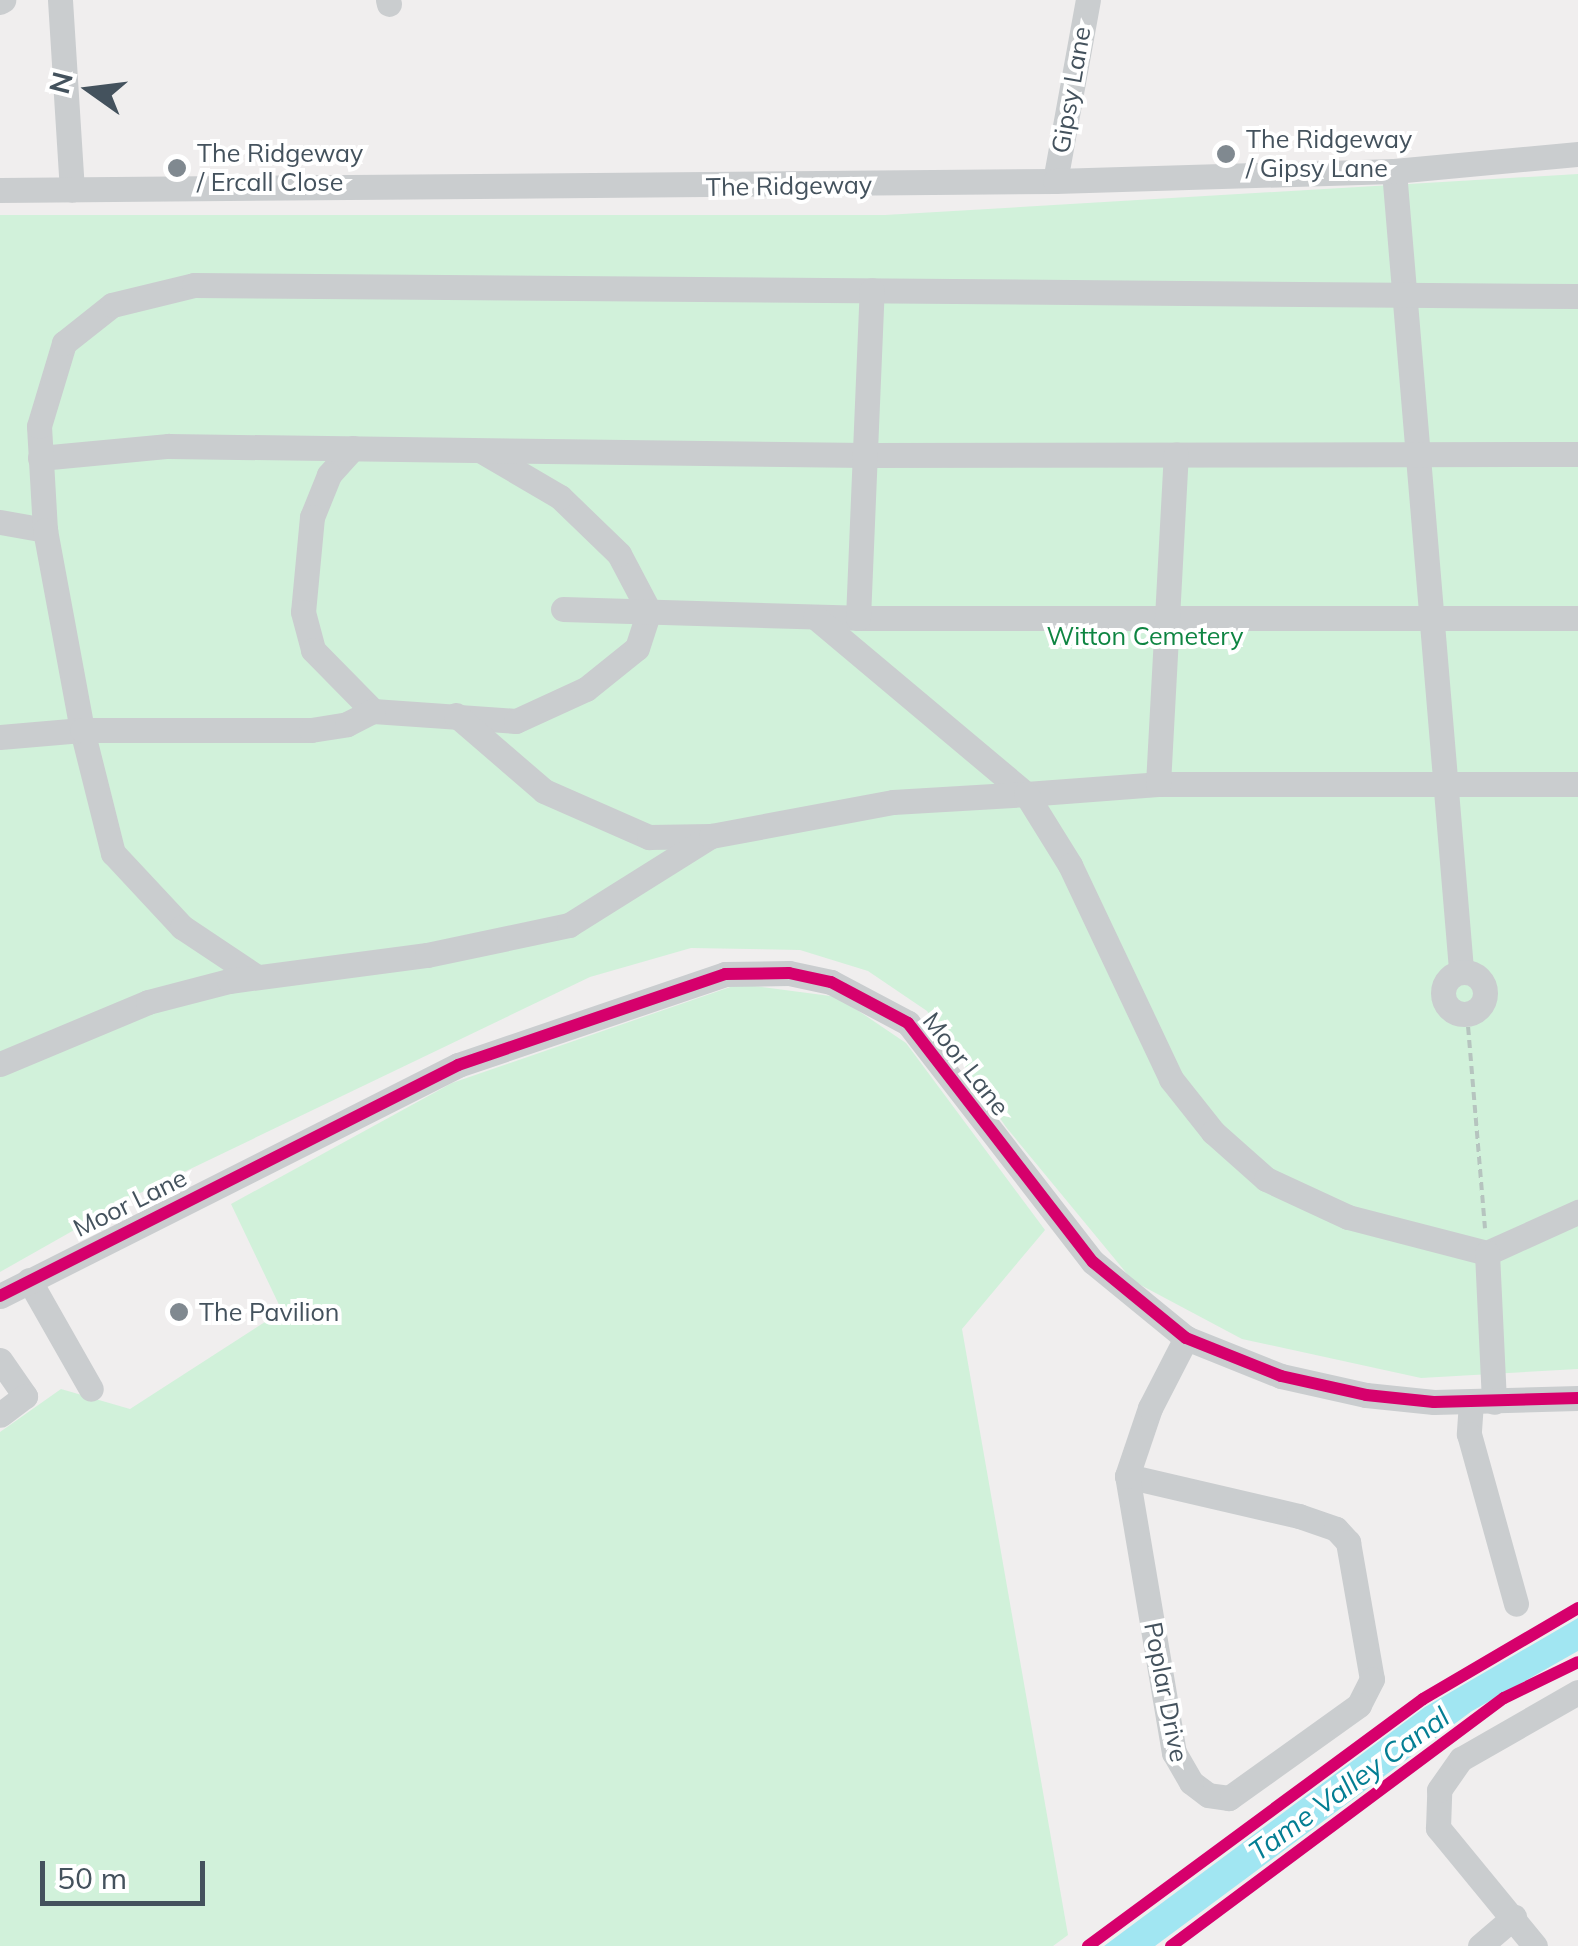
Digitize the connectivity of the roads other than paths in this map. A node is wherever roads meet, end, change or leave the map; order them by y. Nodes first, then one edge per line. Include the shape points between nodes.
1 (60, 0) edge
2 (1088, 0) edge
3 (1578, 154) edge
4 (1394, 172) junction
5 (1055, 181) junction
6 (0, 190) edge
7 (72, 190) junction
8 (872, 290) junction
9 (1578, 296) edge
10 (1408, 297) junction
11 (353, 448) junction
12 (481, 451) junction
13 (1176, 454) junction
14 (1417, 454) junction
15 (1578, 454) edge
16 (866, 455) junction
17 (40, 458) junction
18 (0, 522) edge
19 (45, 530) junction
20 (563, 609) dead end
21 (649, 612) junction
22 (1169, 615) junction
23 (815, 617) junction
24 (858, 618) junction
25 (1578, 618) edge
26 (1432, 619) junction
27 (373, 711) junction
28 (456, 715) junction
29 (0, 724) edge
30 (82, 730) junction
31 (0, 737) edge
32 (1158, 784) junction
33 (1446, 784) junction
34 (1578, 784) edge
35 (1026, 794) junction
36 (711, 836) junction
37 (257, 978) junction
38 (1467, 1014) road end
39 (0, 1064) edge
40 (1578, 1212) edge
41 (1487, 1253) junction
42 (29, 1280) junction
43 (0, 1296) edge
44 (1186, 1338) junction
45 (0, 1360) edge
46 (91, 1389) dead end
47 (1578, 1398) edge
48 (1482, 1402) junction
49 (0, 1415) edge
50 (1128, 1476) junction
51 (1516, 1604) dead end
52 (1578, 1692) edge
53 (1514, 1918) junction
54 (1480, 1946) edge
55 (1536, 1946) edge

1 - 7 street
2 - 5 street, Gipsy Lane
3 - 4 street, The Ridgeway
4 - 5 street, The Ridgeway
4 - 10 street
5 - 7 street, The Ridgeway
6 - 7 street, The Ridgeway
8 - 10 street
8 - 16 street
8 - 17 street via 194,285 112,306 64,343 39,426
9 - 10 street
10 - 14 street
11 - 12 street
11 - 17 street via 168,446
11 - 27 street via 329,475 312,518 303,612 314,650
12 - 16 street
12 - 21 street via 560,497 607,542
13 - 14 street
13 - 16 street
13 - 22 street
14 - 15 street
14 - 26 street
16 - 24 street
17 - 19 street
18 - 19 street
19 - 30 street
20 - 21 street
21 - 23 street
21 - 28 street via 638,648 586,689 516,721
22 - 24 street
22 - 26 street
22 - 32 street
23 - 24 street
23 - 35 street
25 - 26 street
26 - 33 street
27 - 28 street
27 - 30 street via 310,730
28 - 36 street via 544,791 649,836
29 - 30 street
30 - 31 street
30 - 37 street via 112,853 182,927
32 - 33 street
32 - 35 street
33 - 34 street
33 - 38 street via 1462,969 1443,995 1454,1012
35 - 36 street via 892,802
35 - 41 street via 1070,865 1170,1079 1212,1132 1266,1179 1348,1217
36 - 37 street via 569,926 427,956
37 - 39 street via 148,1002
40 - 41 street
41 - 48 street
42 - 43 street, Moor Lane
42 - 44 street, Moor Lane via 458,1065 724,974 789,973 831,982 908,1023 1092,1262
42 - 46 street
44 - 48 street, Moor Lane via 1224,1357 1332,1387
44 - 50 street, Poplar Drive via 1150,1408
45 - 49 street via 25,1396
47 - 48 street, Moor Lane
48 - 51 street via 1473,1451
50 - 50 street, Poplar Drive via 1299,1516 1336,1528 1348,1542 1372,1679 1358,1705 1229,1798 1208,1795 1191,1782 1174,1753
52 - 53 street via 1460,1759 1439,1790 1438,1828
53 - 54 street
53 - 55 street

